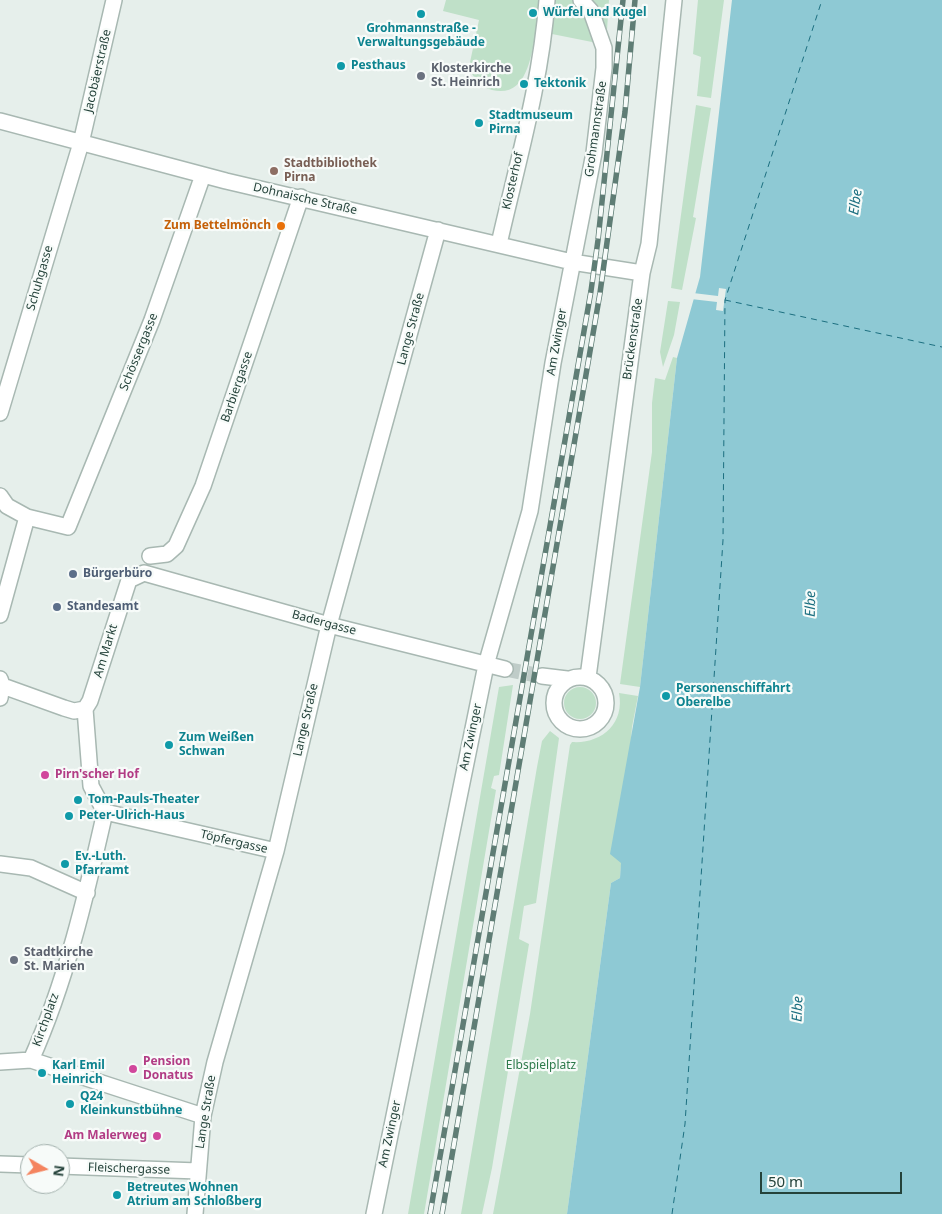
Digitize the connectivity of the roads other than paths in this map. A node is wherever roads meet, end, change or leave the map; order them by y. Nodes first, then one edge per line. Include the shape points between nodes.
1 (114, 0) edge
2 (547, 0) edge
3 (581, 0) edge
4 (674, 0) edge
5 (0, 121) edge
6 (81, 143) junction
7 (203, 175) junction
8 (302, 197) junction
9 (438, 230) junction
10 (499, 244) junction
11 (572, 262) junction
12 (642, 273) junction
13 (0, 414) edge
14 (0, 496) edge
15 (27, 517) junction
16 (150, 556) dead end
17 (144, 573) joint
18 (0, 615) edge
19 (329, 625) junction
20 (486, 665) junction
21 (505, 669) tunnel mouth
22 (542, 676) tunnel mouth
23 (588, 677) junction
24 (567, 679) junction
25 (1, 686) edge
26 (85, 710) junction
27 (105, 812) junction
28 (276, 851) junction
29 (0, 864) edge
30 (87, 893) junction
31 (31, 1060) junction
32 (0, 1062) edge
33 (204, 1116) junction
34 (0, 1164) edge
35 (20, 1165) edge
36 (70, 1166) edge
37 (198, 1171) junction
38 (195, 1214) edge
39 (374, 1214) edge

1 - 6 street, Jacobäerstraße
2 - 10 street, Klosterhof via 530,110
3 - 11 street, Grohmannstraße via 591,11 598,30 604,48 604,68 594,153
4 - 12 street, Brückenstraße via 649,244
5 - 6 street, Dohnaische Straße
6 - 7 street, Dohnaische Straße
6 - 13 street, Schuhgasse
7 - 8 street, Dohnaische Straße
7 - 15 street, Schössergasse via 152,320 68,526
8 - 9 street, Dohnaische Straße
8 - 16 street, Barbiergasse via 197,502 176,546 167,554
9 - 10 street, Dohnaische Straße
9 - 19 street, Lange Straße
10 - 11 street, Dohnaische Straße
11 - 12 street, Dohnaische Straße
11 - 20 street, Am Zwinger via 530,511
12 - 23 street, Brückenstraße
14 - 15 street via 6,506
15 - 18 street
17 - 19 street, Badergasse
17 - 26 street, Am Markt via 129,580
19 - 20 street, Badergasse
19 - 28 street, Lange Straße
20 - 21 street, Badergasse
20 - 39 street, Am Zwinger
22 - 24 street
23 - 24 street
23 - 24 street via 604,692 605,708 597,722 582,729 567,726 554,711 555,693
25 - 26 street via 74,711
26 - 27 street, Am Markt via 91,786
27 - 28 street, Töpfergasse
27 - 30 street, Kirchplatz
28 - 33 street, Lange Straße via 214,1062
29 - 30 street via 31,868
30 - 31 street, Kirchplatz via 47,1023
31 - 32 street, Kirchplatz
31 - 33 street
33 - 37 street, Lange Straße
34 - 35 street
36 - 37 street, Fleischergasse
37 - 38 street, Lange Straße

